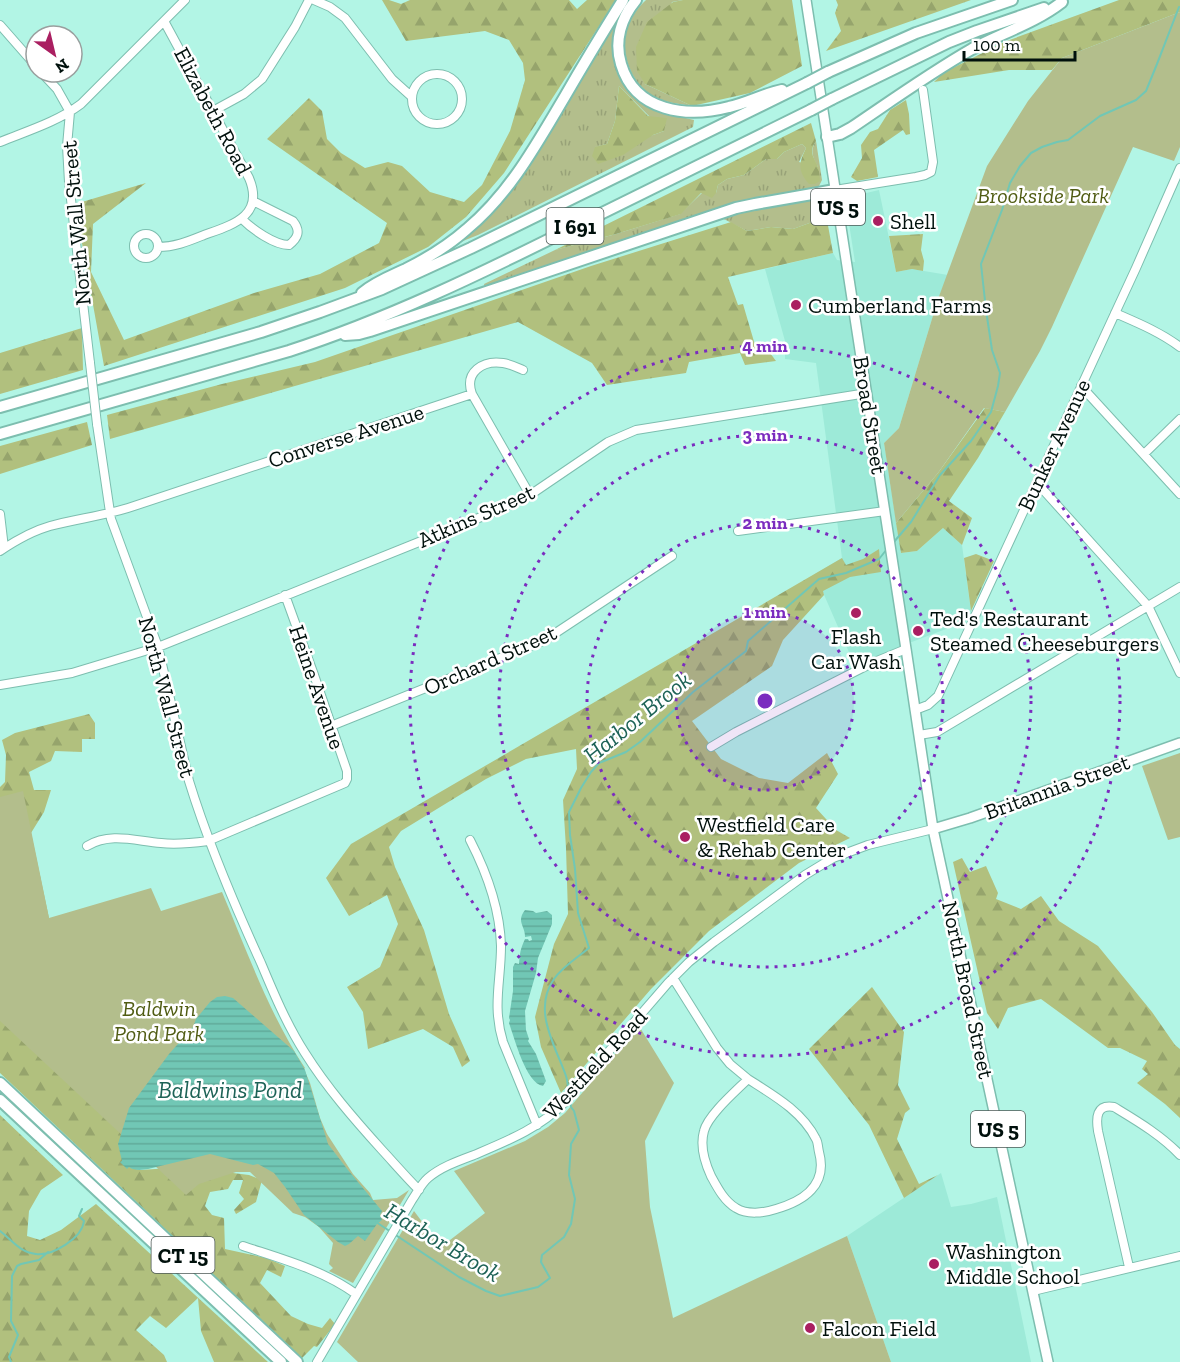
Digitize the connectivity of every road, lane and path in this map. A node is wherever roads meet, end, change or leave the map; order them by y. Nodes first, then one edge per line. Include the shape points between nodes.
1 (185, 0) edge
2 (309, 0) edge
3 (314, 0) edge
4 (623, 0) edge
5 (636, 0) edge
6 (806, 0) edge
7 (1012, 0) edge
8 (1066, 1) edge
9 (164, 21) junction
10 (0, 25) edge
11 (24, 52) edge
12 (52, 84) edge
13 (802, 85) junction
14 (923, 90) dead end
15 (412, 97) junction
16 (213, 111) junction
17 (70, 112) junction
18 (827, 137) junction
19 (0, 142) edge
20 (1180, 168) edge
21 (836, 190) junction
22 (253, 201) junction
23 (242, 219) junction
24 (158, 247) dead end
25 (355, 299) junction
26 (1115, 313) junction
27 (336, 335) junction
28 (1180, 347) edge
29 (522, 370) dead end
30 (1081, 386) junction
31 (867, 393) junction
32 (472, 394) junction
33 (0, 407) edge
34 (1180, 419) edge
35 (0, 434) edge
36 (1144, 454) junction
37 (1037, 483) junction
38 (1180, 494) edge
39 (530, 495) junction
40 (885, 511) junction
41 (0, 514) edge
42 (110, 514) junction
43 (738, 531) dead end
44 (2, 550) edge
45 (672, 556) dead end
46 (1180, 587) edge
47 (285, 595) junction
48 (1148, 606) junction
49 (158, 647) junction
50 (906, 649) junction
51 (1180, 673) edge
52 (0, 686) edge
53 (915, 710) junction
54 (330, 726) junction
55 (919, 735) junction
56 (1180, 743) edge
57 (711, 747) dead end
58 (933, 829) junction
59 (470, 840) dead end
60 (208, 841) junction
61 (87, 846) dead end
62 (674, 978) junction
63 (748, 1079) junction
64 (0, 1083) edge
65 (0, 1100) edge
66 (537, 1125) junction
67 (1180, 1155) edge
68 (419, 1190) junction
69 (243, 1246) dead end
70 (1180, 1256) edge
71 (1129, 1267) junction
72 (1033, 1291) junction
73 (356, 1294) junction
74 (281, 1362) edge
75 (297, 1362) edge
76 (317, 1362) edge
77 (1048, 1362) edge

1 - 9 street
2 - 16 street via 262,79
3 - 15 street via 339,12 392,79
4 - 25 highway via 500,197 450,243 375,283
5 - 13 highway via 620,29 619,56 631,84 654,104 678,111 713,110
6 - 18 main road, Broad Street / US 5
7 - 13 highway, I 691, bridge via 916,33
8 - 18 highway via 958,58 848,130
8 - 27 highway, I 691, bridge via 959,38 456,285
9 - 16 street, Elizabeth Road
9 - 17 street
10 - 11 street
12 - 17 street
13 - 25 highway, I 691 via 447,260
14 - 21 street via 933,162 930,173
15 - 15 street via 416,113 438,125 454,119 463,96 456,82 441,74 425,77
16 - 22 street, Elizabeth Road via 249,178
17 - 19 street
17 - 42 street, North Wall Street, bridge via 69,182
18 - 21 main road, Broad Street / US 5
20 - 26 street, Bunker Avenue
21 - 27 highway via 736,208 370,332
21 - 31 main road, Broad Street / US 5
22 - 23 street, Elizabeth Road
22 - 23 street via 293,221 298,235 288,245 282,245
23 - 24 street via 178,245
25 - 33 highway, I 691 via 250,335
26 - 28 street
26 - 30 street, Bunker Avenue
27 - 35 highway, I 691
29 - 32 street via 504,363 486,364 471,375
30 - 36 street
30 - 37 street, Bunker Avenue
31 - 39 street, Atkins Street via 636,430 608,442
31 - 40 main road, Broad Street / US 5
32 - 39 street
32 - 42 street, Converse Avenue
34 - 36 street
36 - 38 street
37 - 48 street
37 - 53 street, Bunker Avenue via 938,696
39 - 47 street, Atkins Street
40 - 43 street
40 - 50 main road, Broad Street / US 5
41 - 44 street
42 - 44 street, Converse Avenue via 48,526
42 - 49 street, North Wall Street
45 - 54 street, Orchard Street via 544,640
46 - 48 street
47 - 49 street, Atkins Street
47 - 54 street, Heine Avenue
48 - 51 street
48 - 55 street via 937,732
49 - 52 street, Atkins Street via 72,673
49 - 60 street, North Wall Street via 189,781
50 - 53 main road, Broad Street / US 5
50 - 57 street
53 - 55 main road, Broad Street / US 5
54 - 60 street, Heine Avenue via 346,771 347,779 341,785
55 - 58 main road, Broad Street / US 5
56 - 58 main road, Britannia Street
58 - 62 street, Westfield Road via 868,844 832,858 707,946
58 - 72 main road, North Broad Street / US 5
59 - 66 street via 486,874 500,930 498,1028
60 - 61 street via 169,844 117,837
60 - 68 street, North Wall Street via 283,1014 304,1052 342,1105
62 - 63 street via 717,1048
62 - 66 street, Westfield Road via 576,1090
63 - 63 street via 802,1119 816,1139 822,1162 819,1180 807,1195 768,1212 736,1209 723,1197 706,1165 704,1131 711,1117
64 - 75 highway, CT 15
65 - 74 highway, CT 15
66 - 68 street, Westfield Road via 440,1170
67 - 71 street via 1162,1138 1114,1107 1103,1108 1096,1118
68 - 73 street, Westfield Road
69 - 73 street via 321,1274
70 - 71 street
71 - 72 street
72 - 77 main road, North Broad Street / US 5
73 - 76 street, Westfield Road

